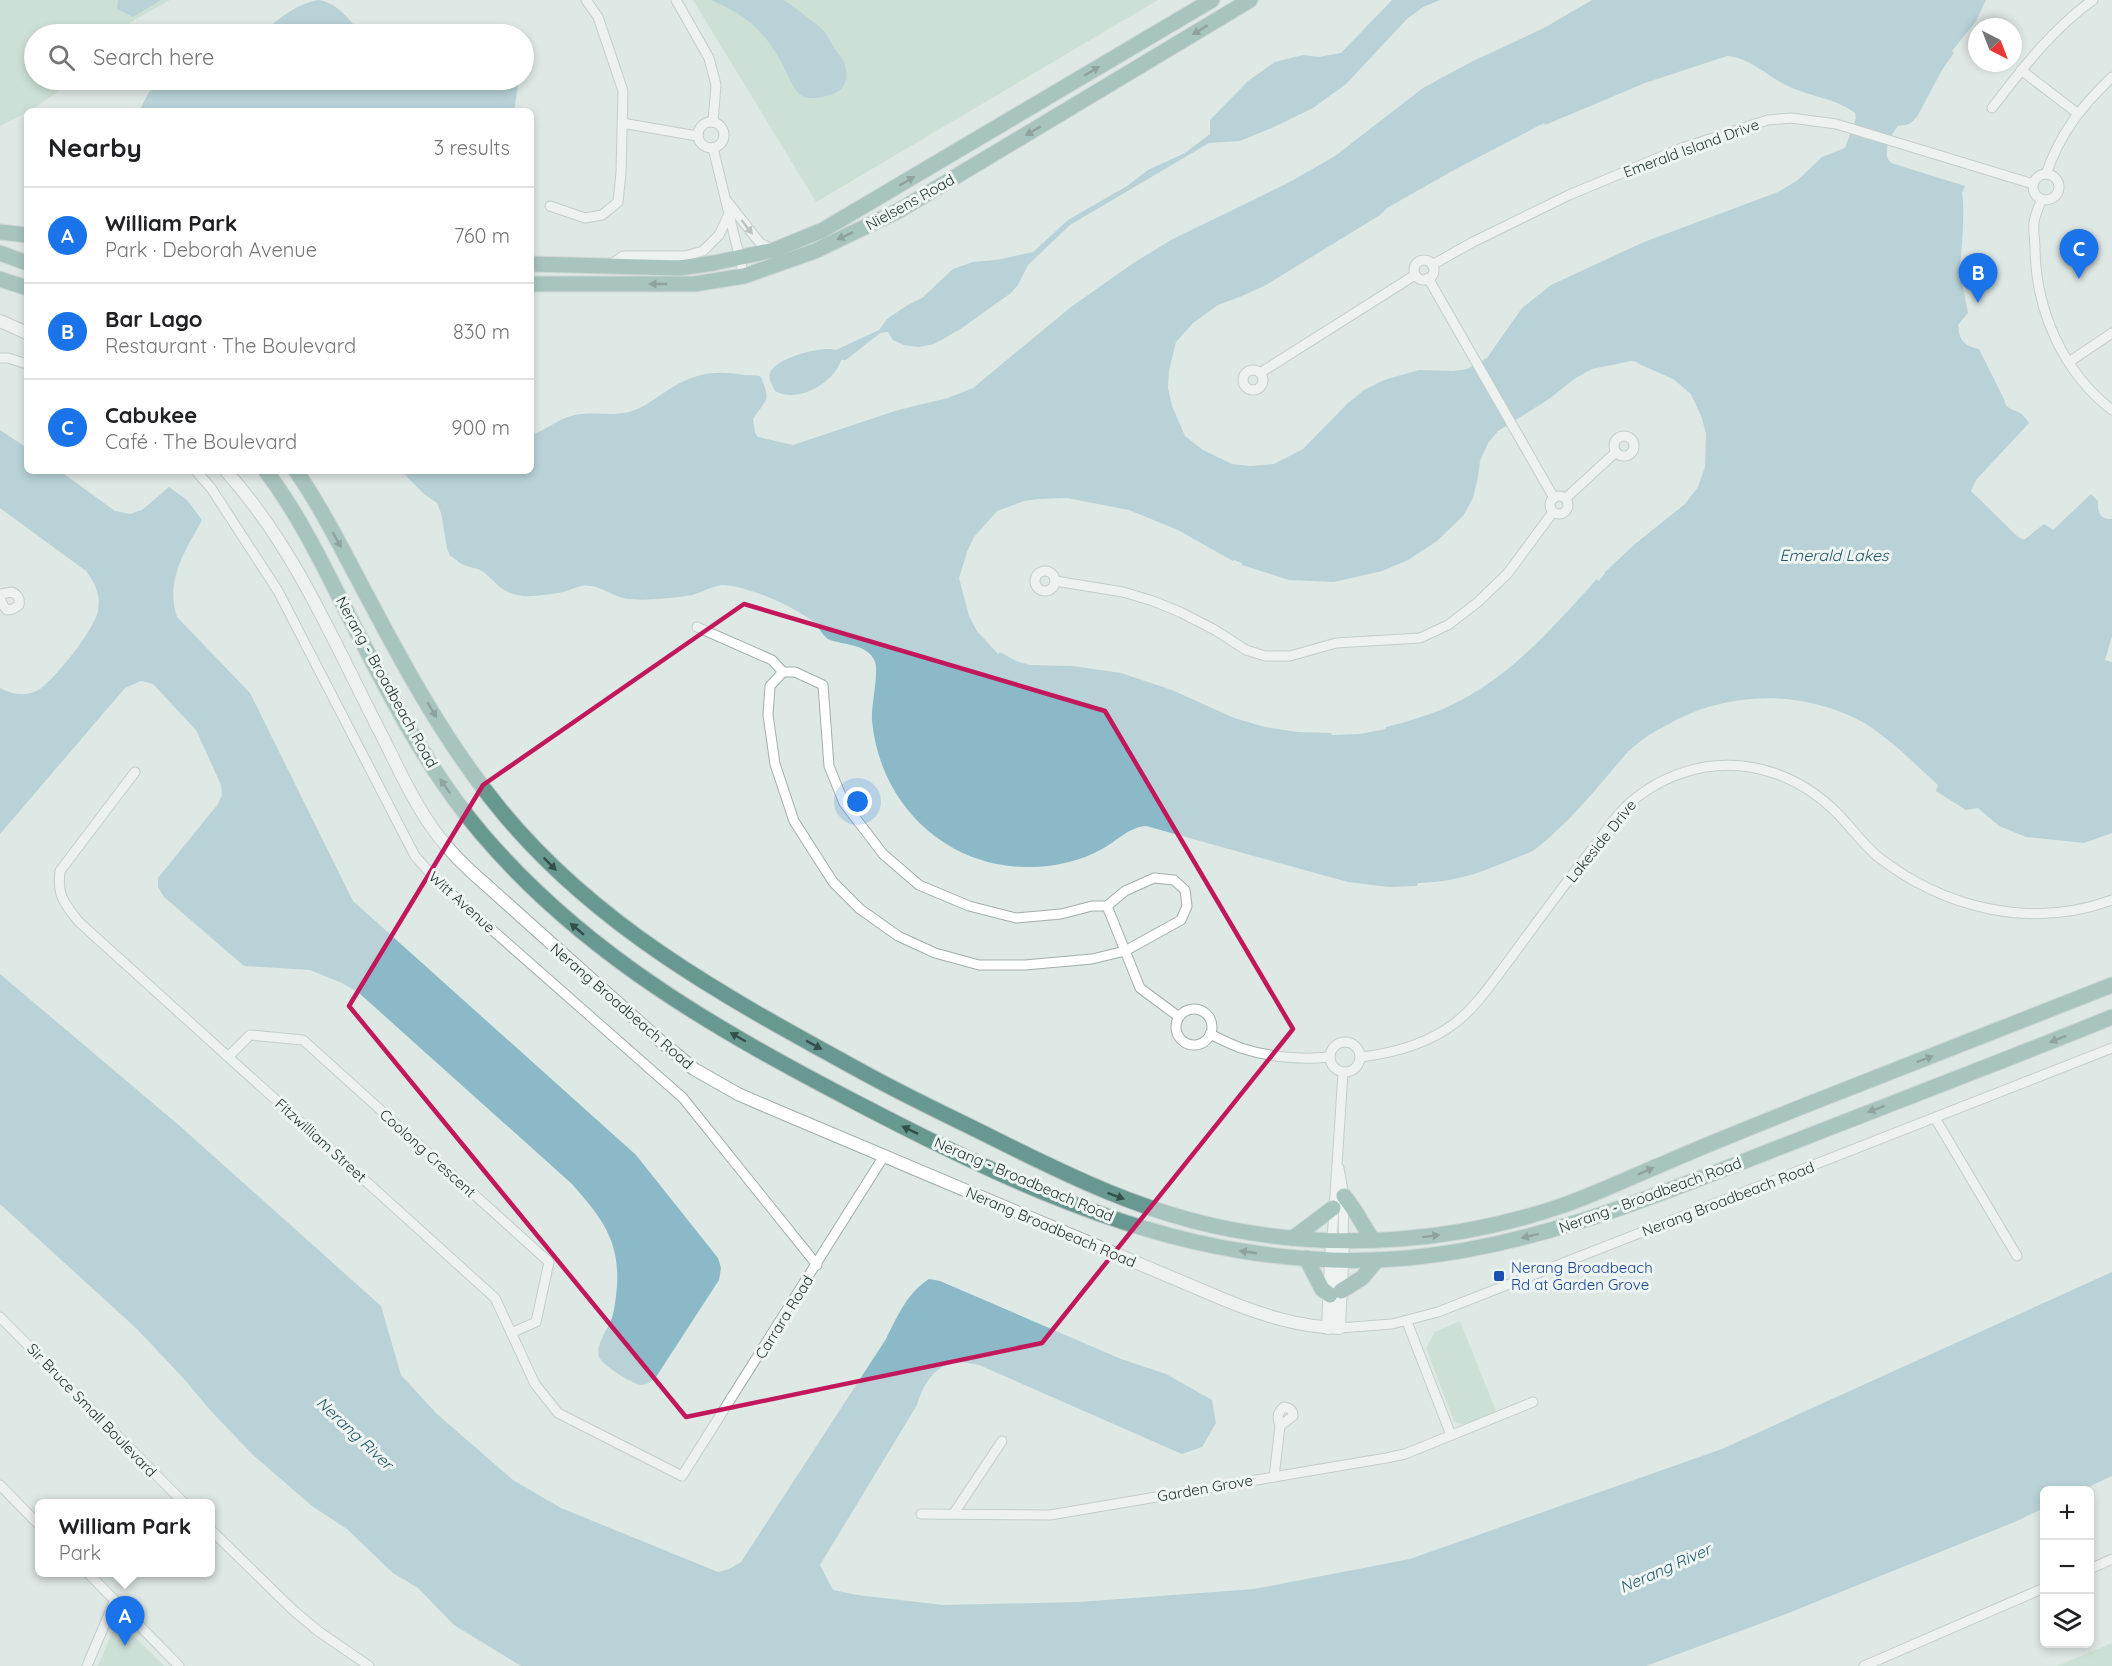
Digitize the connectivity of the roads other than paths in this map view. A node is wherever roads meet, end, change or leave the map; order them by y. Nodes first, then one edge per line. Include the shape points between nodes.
1 (586, 0) edge
2 (676, 0) edge
3 (1212, 0) edge
4 (1250, 0) edge
5 (2093, 0) edge
6 (2022, 69) edge
7 (2022, 71) edge
8 (2019, 72) edge
9 (2112, 78) edge
10 (1992, 108) dead end
11 (2077, 114) junction
12 (713, 122) junction
13 (622, 123) junction
14 (697, 135) junction
15 (713, 148) junction
16 (2046, 174) junction
17 (2033, 184) junction
18 (725, 199) junction
19 (2042, 200) junction
20 (550, 206) dead end
21 (728, 216) junction
22 (0, 231) edge
23 (24, 235) edge
24 (774, 250) junction
25 (0, 253) edge
26 (739, 259) junction
27 (24, 262) edge
28 (534, 264) edge
29 (1432, 265) junction
30 (608, 266) junction
31 (1415, 275) junction
32 (744, 276) junction
33 (1428, 278) junction
34 (0, 279) edge
35 (534, 284) edge
36 (24, 287) edge
37 (0, 321) edge
38 (24, 332) edge
39 (2112, 333) edge
40 (0, 358) edge
41 (2069, 362) junction
42 (24, 363) edge
43 (1260, 373) dead end
44 (2112, 411) edge
45 (1616, 452) dead end
46 (198, 474) edge
47 (228, 474) edge
48 (268, 474) edge
49 (298, 474) edge
50 (1554, 498) junction
51 (1566, 498) junction
52 (1553, 512) junction
53 (1055, 581) dead end
54 (697, 627) dead end
55 (783, 672) junction
56 (135, 772) dead end
57 (2112, 900) edge
58 (1107, 906) junction
59 (1125, 951) junction
60 (2112, 985) edge
61 (1179, 1017) junction
62 (2112, 1017) edge
63 (1210, 1034) junction
64 (2112, 1048) edge
65 (230, 1056) junction
66 (1329, 1057) junction
67 (1361, 1057) junction
68 (1343, 1073) junction
69 (1935, 1118) junction
70 (884, 1156) junction
71 (1338, 1162) junction
72 (1344, 1196) junction
73 (1333, 1208) junction
74 (1293, 1238) junction
75 (1337, 1240) junction
76 (1373, 1240) junction
77 (2017, 1256) dead end
78 (1306, 1258) junction
79 (1336, 1260) junction
80 (1377, 1260) junction
81 (817, 1265) junction
82 (1335, 1293) junction
83 (0, 1317) edge
84 (1407, 1322) junction
85 (1334, 1328) junction
86 (511, 1333) junction
87 (1533, 1402) dead end
88 (1280, 1426) dead end
89 (1451, 1435) junction
90 (1002, 1441) dead end
91 (682, 1476) joint
92 (1274, 1477) junction
93 (2, 1492) edge
94 (180, 1499) edge
95 (954, 1513) junction
96 (921, 1514) dead end
97 (35, 1521) edge
98 (215, 1534) edge
99 (2112, 1559) edge
100 (2094, 1567) edge
101 (92, 1577) edge
102 (2040, 1590) edge
103 (115, 1600) junction
104 (87, 1666) edge
105 (179, 1666) edge
106 (369, 1666) edge
107 (1864, 1666) edge

1 - 13 street via 598,17 623,91
2 - 12 street via 709,58 716,85
24 -> 3 main road, Nielsens Road via 823,231
4 -> 32 main road, Nielsens Road via 900,210 815,251
5 - 6 street
7 - 11 street
8 - 10 street
9 - 11 street
11 - 16 street via 2055,150
12 - 14 street via 700,127
12 - 15 street via 724,133 722,142
13 - 14 street
13 - 20 street via 618,202 602,215 585,218
14 - 15 street via 703,146
15 - 18 street
16 - 17 street
16 - 19 street via 2057,180 2058,192 2053,198
17 - 19 street via 2034,193
17 - 29 street, Emerald Island Drive via 1836,124 1791,118 1768,120 1682,148 1546,204
18 - 21 street
18 -> 24 street via 760,243
19 - 41 street via 2034,221 2035,268 2053,336
21 - 26 street
21 - 30 street via 719,235 703,251 685,256 623,256
22 - 23 main road
24 - 26 main road, Nielsens Road
25 - 27 main road
26 - 30 main road, Nielsens Road via 680,268
26 - 32 street
28 - 30 main road, Nielsens Road
29 - 31 street via 1419,262
29 - 33 street via 1433,273
31 - 33 street
31 - 43 street
32 -> 35 main road, Nielsens Road via 694,284
33 - 50 street
34 - 36 main road
37 - 38 street
39 - 41 street
40 - 42 street
41 - 44 street
45 - 51 street
46 - 81 street, Witt Avenue via 278,591 415,856 439,883 683,1098
47 - 70 street, Nerang Broadbeach Road via 274,531 300,573 416,802 462,863 694,1069 738,1094
78 -> 48 main road, Nerang - Broadbeach Road via 1241,1251 1167,1234 1014,1178 827,1087 701,1015 605,952 509,865 448,791 407,726 313,545
49 -> 74 main road, Nerang - Broadbeach Road via 426,702 468,768 530,844 607,916 663,956 782,1028 1078,1180 1171,1215 1232,1230
50 - 51 street
50 - 52 street via 1550,505
51 - 52 street via 1566,511
52 - 53 street via 1508,573 1478,602 1448,625 1420,638 1336,643 1290,656 1265,656 1153,601
54 - 55 street via 772,660
55 - 58 street via 795,672 823,685 829,766 844,802 882,854 919,885 969,906 1016,918
55 - 59 street via 770,686 768,715 775,764 794,821 833,882 860,909 898,936 935,953 979,965 1092,959
56 - 65 street, Fitzwilliam Street via 60,871 58,888 79,922
57 - 67 street, Lakeside Drive via 2086,908 2038,913 1965,904 1900,873 1801,783 1749,767 1720,765 1684,772 1628,804 1480,999 1456,1022 1409,1047
58 - 59 street
58 - 59 street via 1125,891 1154,878 1174,880 1185,890 1187,906 1181,920
59 - 61 street via 1140,988
76 -> 60 main road, Nerang - Broadbeach Road via 1463,1231 1564,1205
61 - 63 street via 1190,1009 1203,1011 1211,1021
61 - 63 street via 1176,1029 1182,1041 1195,1045
62 -> 80 main road, Nerang - Broadbeach Road via 1598,1216 1471,1249
63 - 66 street via 1263,1053 1293,1058
64 - 69 street, Nerang Broadbeach Road
65 - 86 street, Fitzwilliam Street via 495,1299
65 - 86 street, Coolong Crescent via 250,1035 303,1040 549,1262 536,1322
66 - 67 street via 1333,1047 1346,1042 1357,1047
66 - 68 street via 1333,1067
67 - 68 street via 1355,1070
68 - 71 street
69 - 77 street
69 - 84 street, Nerang Broadbeach Road
70 - 81 street, Carrara Road
70 - 85 street, Nerang Broadbeach Road via 1247,1309 1290,1322
71 - 72 street
71 - 73 street
72 - 75 street
72 - 76 main road
73 - 74 main road
73 - 75 street
74 - 75 main road, Nerang - Broadbeach Road
75 - 76 main road, Nerang - Broadbeach Road
75 - 79 street
78 - 79 main road, Nerang - Broadbeach Road
78 - 82 main road via 1322,1289
79 - 80 main road, Nerang - Broadbeach Road
79 - 82 street
80 - 82 main road via 1362,1278
81 - 91 street, Carrara Road
82 - 85 street
83 - 94 street, Sir Bruce Small Boulevard
84 - 85 street, Nerang Broadbeach Road
84 - 89 street
86 - 91 street, Fitzwilliam Street via 535,1384 558,1413
87 - 89 street, Garden Grove
88 - 92 street
89 - 92 street, Garden Grove via 1405,1454
90 - 95 street
92 - 95 street, Garden Grove via 1050,1515
93 - 97 street
95 - 96 street, Garden Grove
98 - 106 street via 293,1610
99 - 100 street
101 - 103 street
102 - 107 street
103 - 104 street
103 - 105 street

